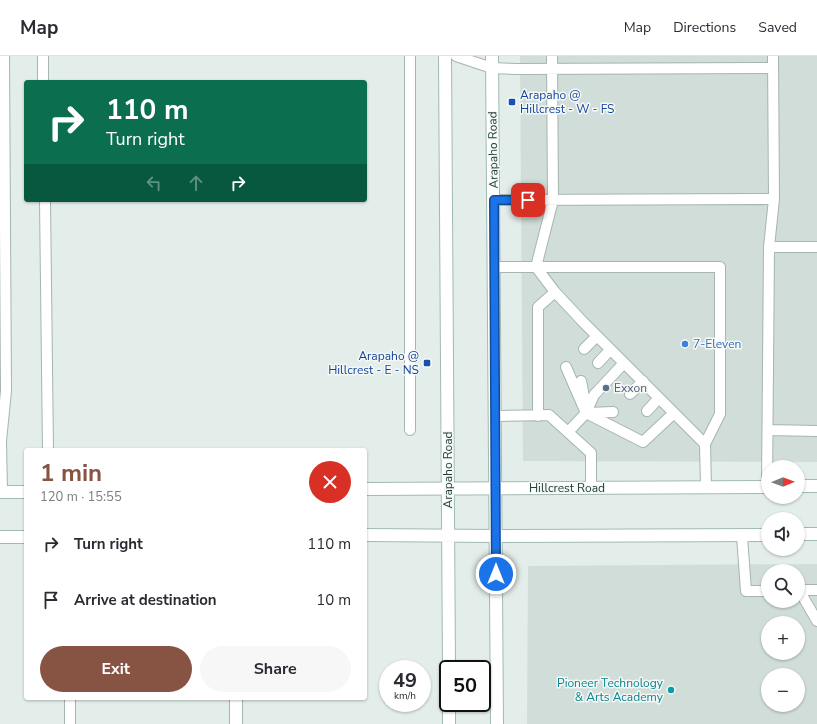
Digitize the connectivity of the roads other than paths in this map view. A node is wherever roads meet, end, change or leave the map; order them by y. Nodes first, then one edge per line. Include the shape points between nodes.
1 (4, 56) edge
2 (43, 56) edge
3 (410, 56) edge
4 (445, 56) edge
5 (456, 56) edge
6 (492, 56) edge
7 (552, 56) edge
8 (773, 56) edge
9 (492, 68) junction
10 (773, 68) junction
11 (552, 69) junction
12 (43, 80) edge
13 (774, 199) junction
14 (494, 200) junction
15 (553, 200) junction
16 (45, 202) edge
17 (770, 247) junction
18 (817, 247) edge
19 (494, 267) junction
20 (536, 267) junction
21 (555, 292) junction
22 (3, 312) edge
23 (597, 336) junction
24 (584, 349) dead end
25 (610, 350) junction
26 (598, 363) dead end
27 (624, 363) junction
28 (566, 367) dead end
29 (581, 381) dead end
30 (643, 381) junction
31 (630, 394) dead end
32 (659, 398) junction
33 (647, 411) dead end
34 (613, 412) dead end
35 (586, 413) junction
36 (674, 413) junction
37 (495, 416) junction
38 (538, 416) junction
39 (1, 428) edge
40 (629, 428) dead end
41 (410, 430) dead end
42 (768, 430) junction
43 (817, 431) edge
44 (568, 432) junction
45 (705, 444) junction
46 (48, 448) edge
47 (768, 460) edge
48 (761, 486) edge
49 (805, 486) edge
50 (817, 486) edge
51 (706, 487) junction
52 (496, 488) junction
53 (591, 488) junction
54 (367, 489) edge
55 (448, 489) junction
56 (1, 492) edge
57 (24, 492) edge
58 (805, 534) edge
59 (817, 534) edge
60 (367, 535) edge
61 (761, 535) edge
62 (24, 536) edge
63 (448, 536) junction
64 (496, 536) junction
65 (742, 536) junction
66 (0, 537) edge
67 (805, 590) edge
68 (817, 590) edge
69 (761, 591) edge
70 (805, 601) edge
71 (817, 621) edge
72 (449, 660) edge
73 (70, 700) edge
74 (236, 700) edge
75 (449, 712) edge
76 (70, 724) edge
77 (236, 724) edge
78 (449, 724) edge
79 (497, 724) edge

1 - 22 lane
2 - 12 lane
3 - 41 lane
4 - 55 main road, Arapaho Road
5 - 9 lane
6 - 9 main road, Arapaho Road
7 - 11 lane
8 - 10 lane
9 - 11 lane
9 - 14 main road, Arapaho Road
10 - 11 lane
10 - 13 lane
11 - 15 lane
13 - 15 lane
13 - 17 lane
14 - 15 lane
14 - 19 main road, Arapaho Road
15 - 20 lane
16 - 46 lane
17 - 18 lane
17 - 42 lane
19 - 20 lane
19 - 37 main road, Arapaho Road
20 - 21 lane
20 - 45 lane via 720,267 720,414
21 - 23 lane
21 - 38 lane via 538,307
22 - 39 lane via 6,391
23 - 24 lane
23 - 25 lane
25 - 26 lane
25 - 27 lane
27 - 30 lane
27 - 35 lane via 594,395
28 - 35 lane
29 - 35 lane
30 - 31 lane
30 - 32 lane
32 - 33 lane
32 - 36 lane
34 - 35 lane
35 - 36 lane via 643,442
35 - 40 lane
35 - 44 lane
36 - 45 lane
37 - 38 lane
37 - 52 main road, Arapaho Road
38 - 44 lane via 549,415
39 - 56 lane
42 - 43 lane
42 - 47 lane
44 - 53 lane via 591,453
45 - 51 lane
48 - 51 main road, Hillcrest Road
49 - 50 main road
51 - 53 main road, Hillcrest Road
52 - 53 main road, Hillcrest Road
52 - 55 main road, Hillcrest Road
52 - 64 main road, Arapaho Road
54 - 55 main road, Hillcrest Road
55 - 63 main road, Arapaho Road
56 - 57 main road
58 - 59 main road
60 - 63 main road
61 - 65 main road
62 - 66 main road
63 - 64 main road
63 - 72 main road, Arapaho Road
64 - 65 main road
64 - 79 main road, Arapaho Road
65 - 69 lane via 746,591
67 - 68 lane
70 - 71 lane
73 - 76 lane
74 - 77 main road
75 - 78 main road

